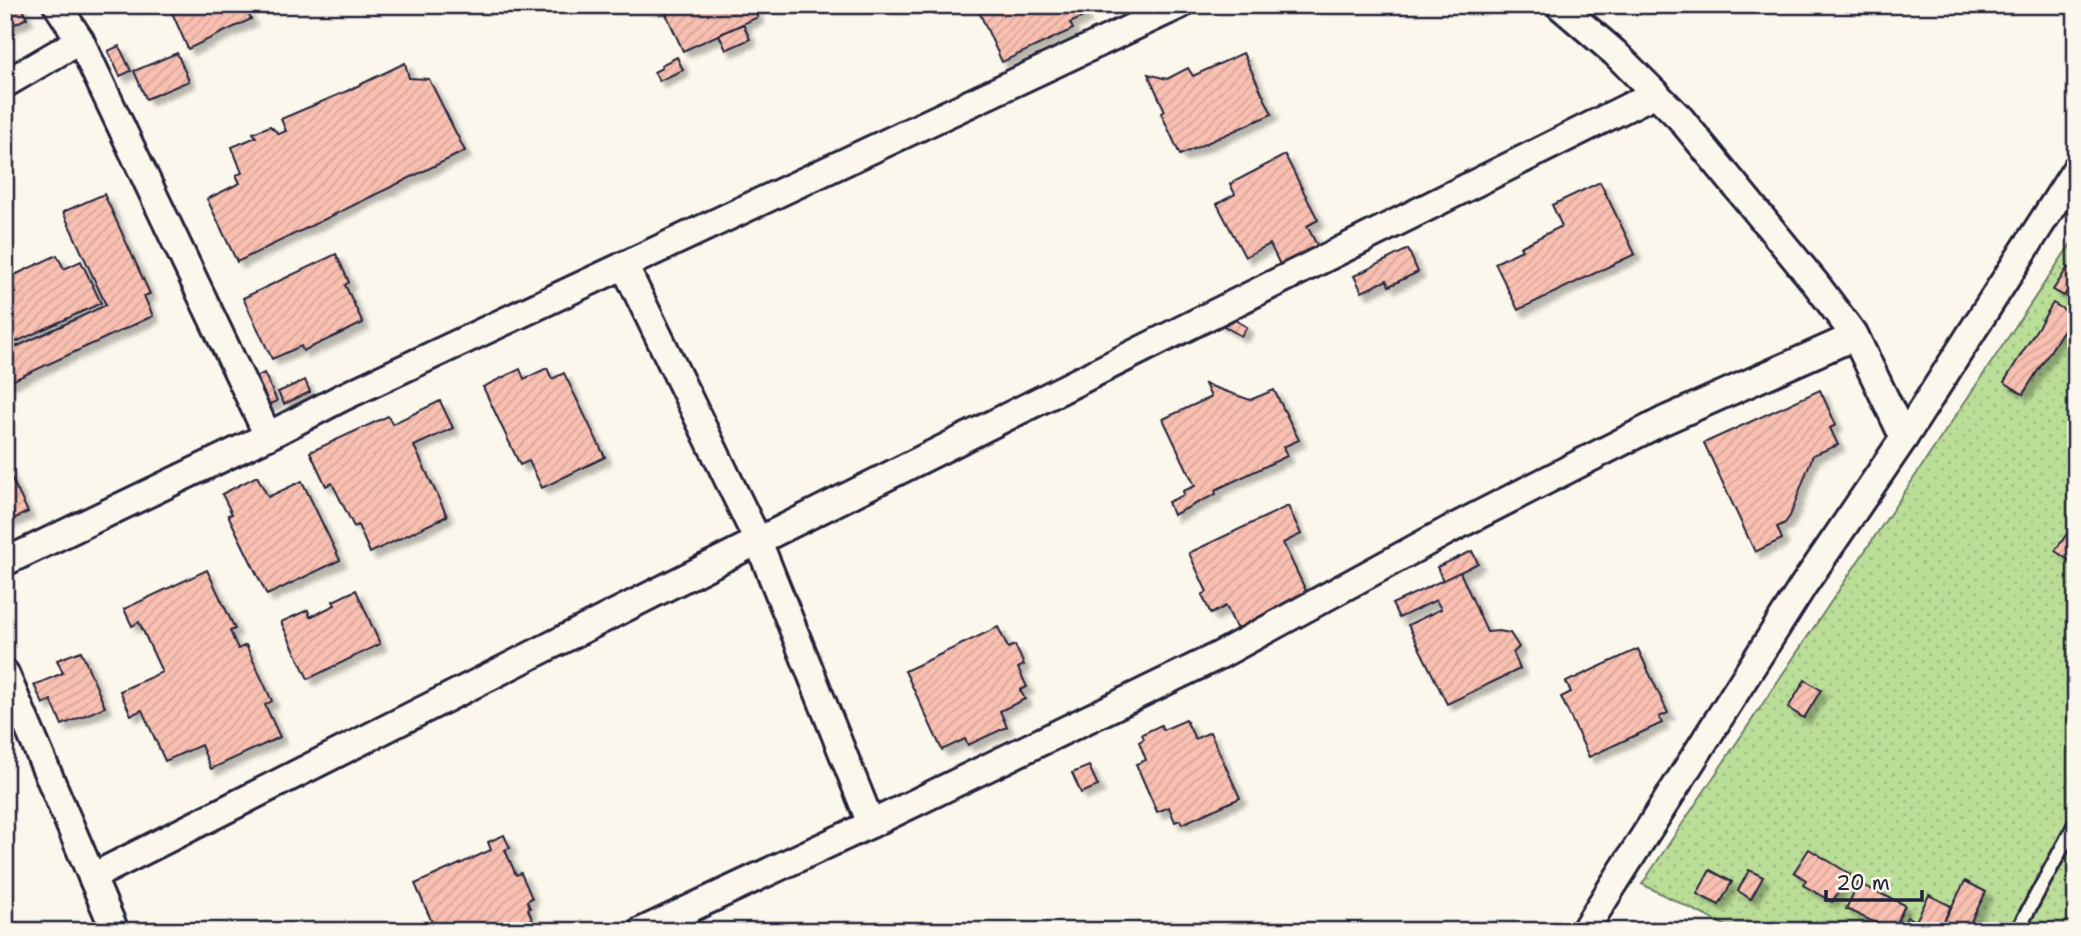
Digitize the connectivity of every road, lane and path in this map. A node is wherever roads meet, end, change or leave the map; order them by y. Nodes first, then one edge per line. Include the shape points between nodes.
1 (57, 5) edge
2 (1180, 5) edge
3 (1559, 5) edge
4 (79, 40) junction
5 (5, 84) edge
6 (1656, 93) junction
7 (2076, 169) edge
8 (624, 265) junction
9 (1855, 336) junction
10 (268, 436) junction
11 (1904, 438) junction
12 (758, 541) junction
13 (5, 562) edge
14 (5, 673) edge
15 (2076, 822) edge
16 (872, 824) junction
17 (92, 877) junction
18 (115, 931) edge
19 (642, 931) edge
20 (1584, 931) edge
21 (2017, 931) edge

1 - 4 street
2 - 8 street
3 - 6 street
4 - 5 street
4 - 10 street
6 - 9 street via 1742,191
6 - 12 street
7 - 11 street
8 - 10 street
8 - 12 street
9 - 11 street
9 - 16 street via 1662,421 1448,530 1220,655
10 - 13 street
11 - 20 street via 1803,586
12 - 16 street
12 - 17 street
14 - 17 street
15 - 21 lane
16 - 19 street
17 - 18 street

